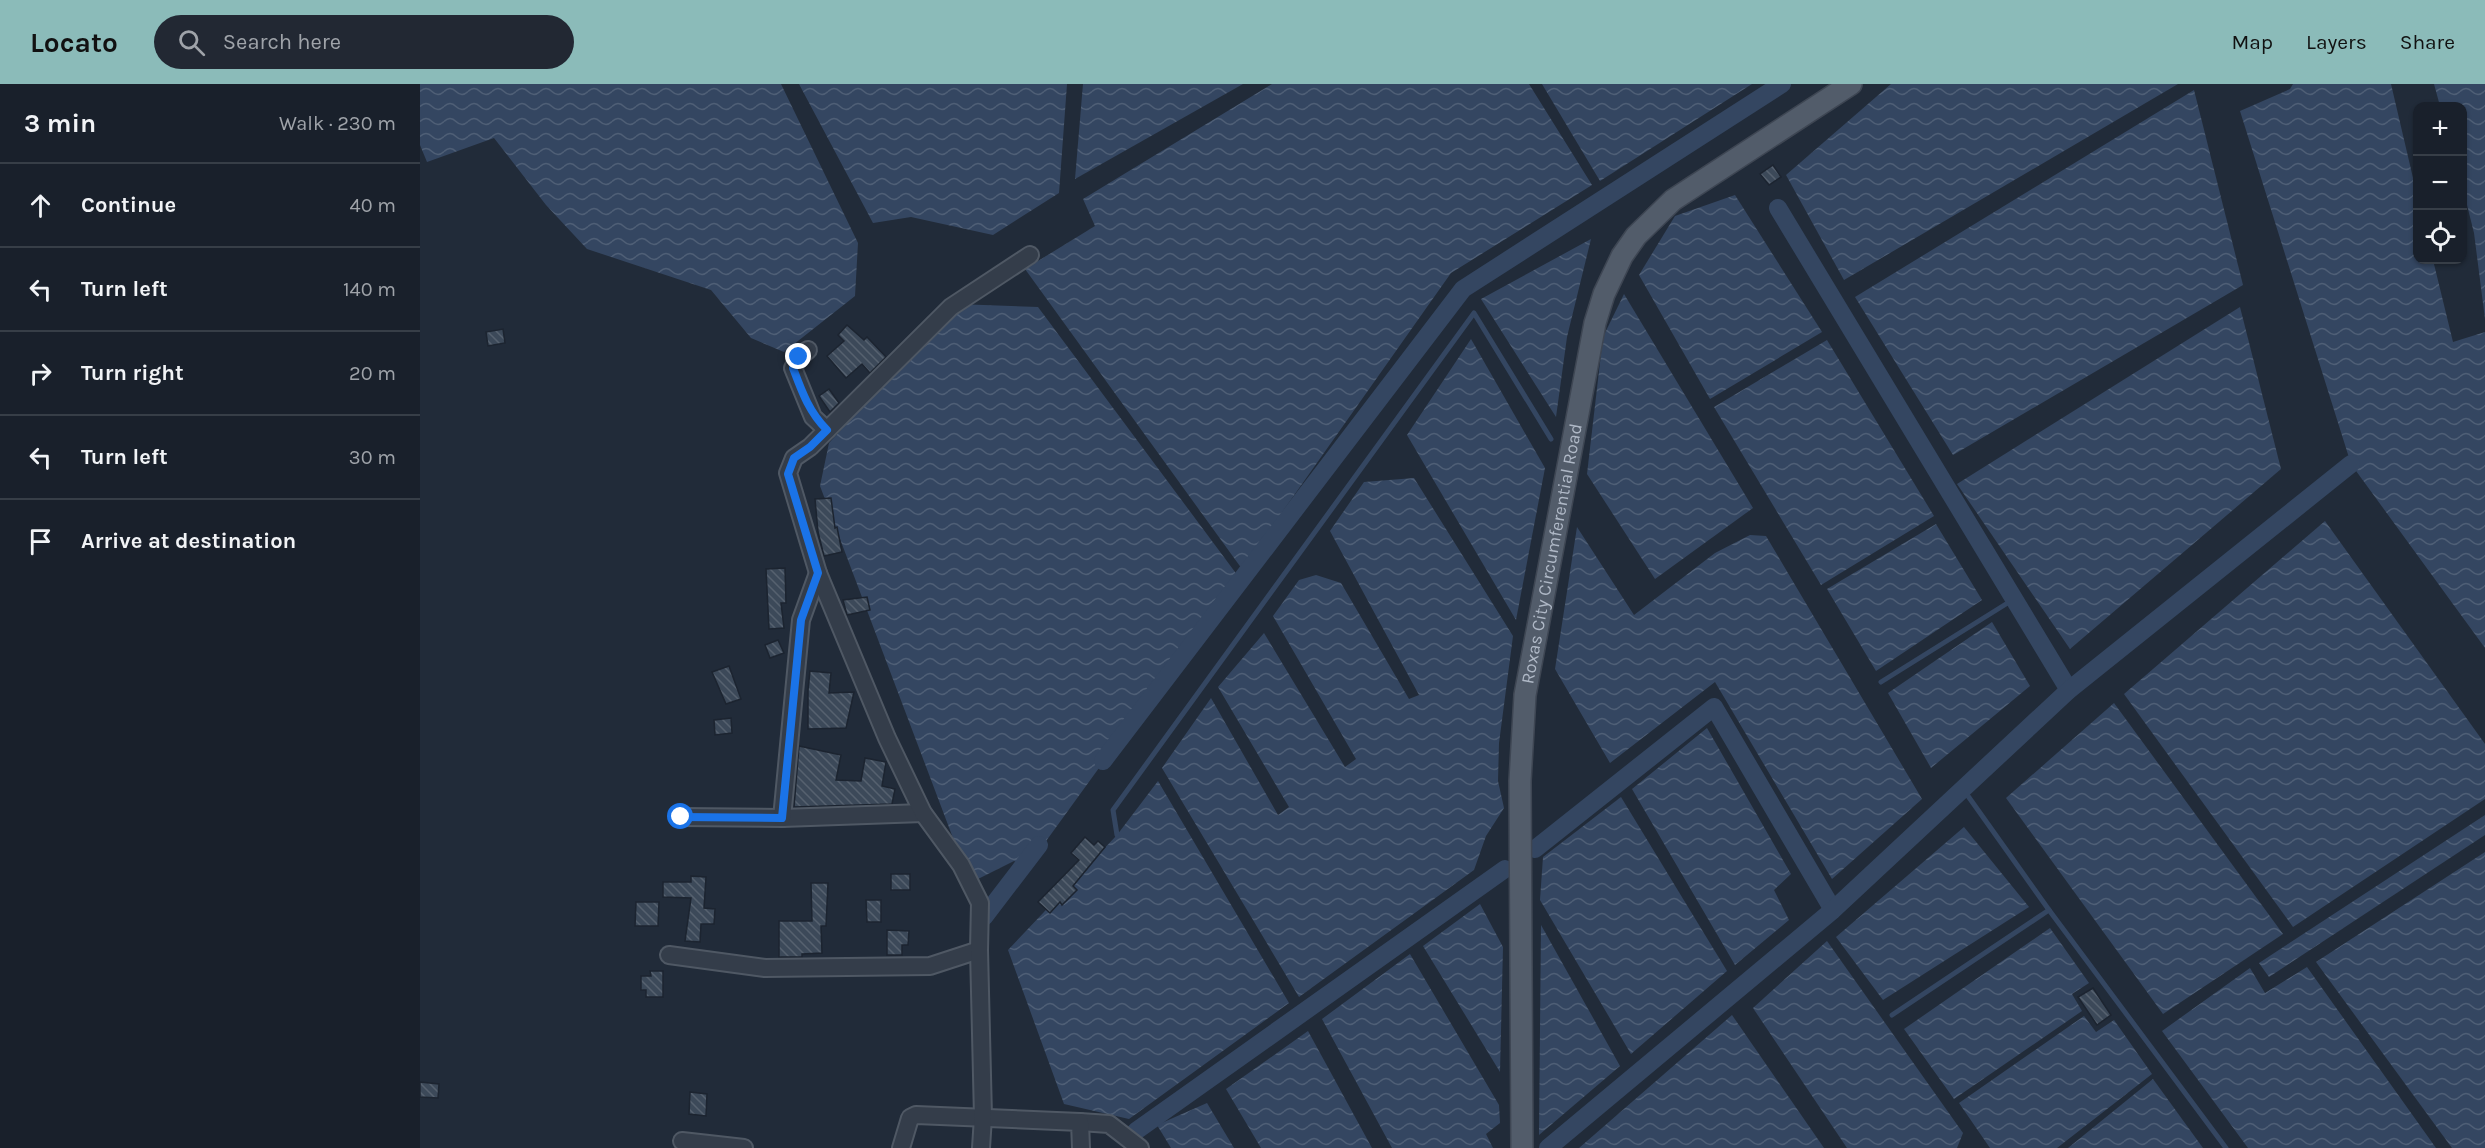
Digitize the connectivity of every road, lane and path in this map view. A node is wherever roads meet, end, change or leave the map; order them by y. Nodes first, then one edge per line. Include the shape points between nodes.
1 (1851, 84) edge
2 (1030, 255) dead end
3 (808, 350) dead end
4 (827, 430) junction
5 (818, 573) junction
6 (923, 813) junction
7 (681, 817) dead end
8 (782, 818) junction
9 (979, 950) junction
10 (669, 955) dead end
11 (983, 1116) junction
12 (1080, 1122) junction
13 (682, 1141) dead end
14 (744, 1148) edge
15 (901, 1148) edge
16 (981, 1148) edge
17 (1081, 1148) edge
18 (1140, 1148) edge
19 (1522, 1148) edge

1 - 19 main road, Roxas City Circumferential Road via 1673,200 1636,236 1622,256 1595,323 1525,696 1520,781
2 - 4 street via 951,307
3 - 4 street via 793,368 813,417
4 - 5 street via 794,458 788,474
5 - 6 street
5 - 8 street via 801,620
6 - 8 street
6 - 9 street via 961,865 980,903
7 - 8 street
9 - 10 street via 930,966 765,968
9 - 11 street
11 - 12 street
11 - 15 street via 916,1115 910,1118
11 - 16 street
12 - 17 street
12 - 18 street via 1109,1124
13 - 14 street

